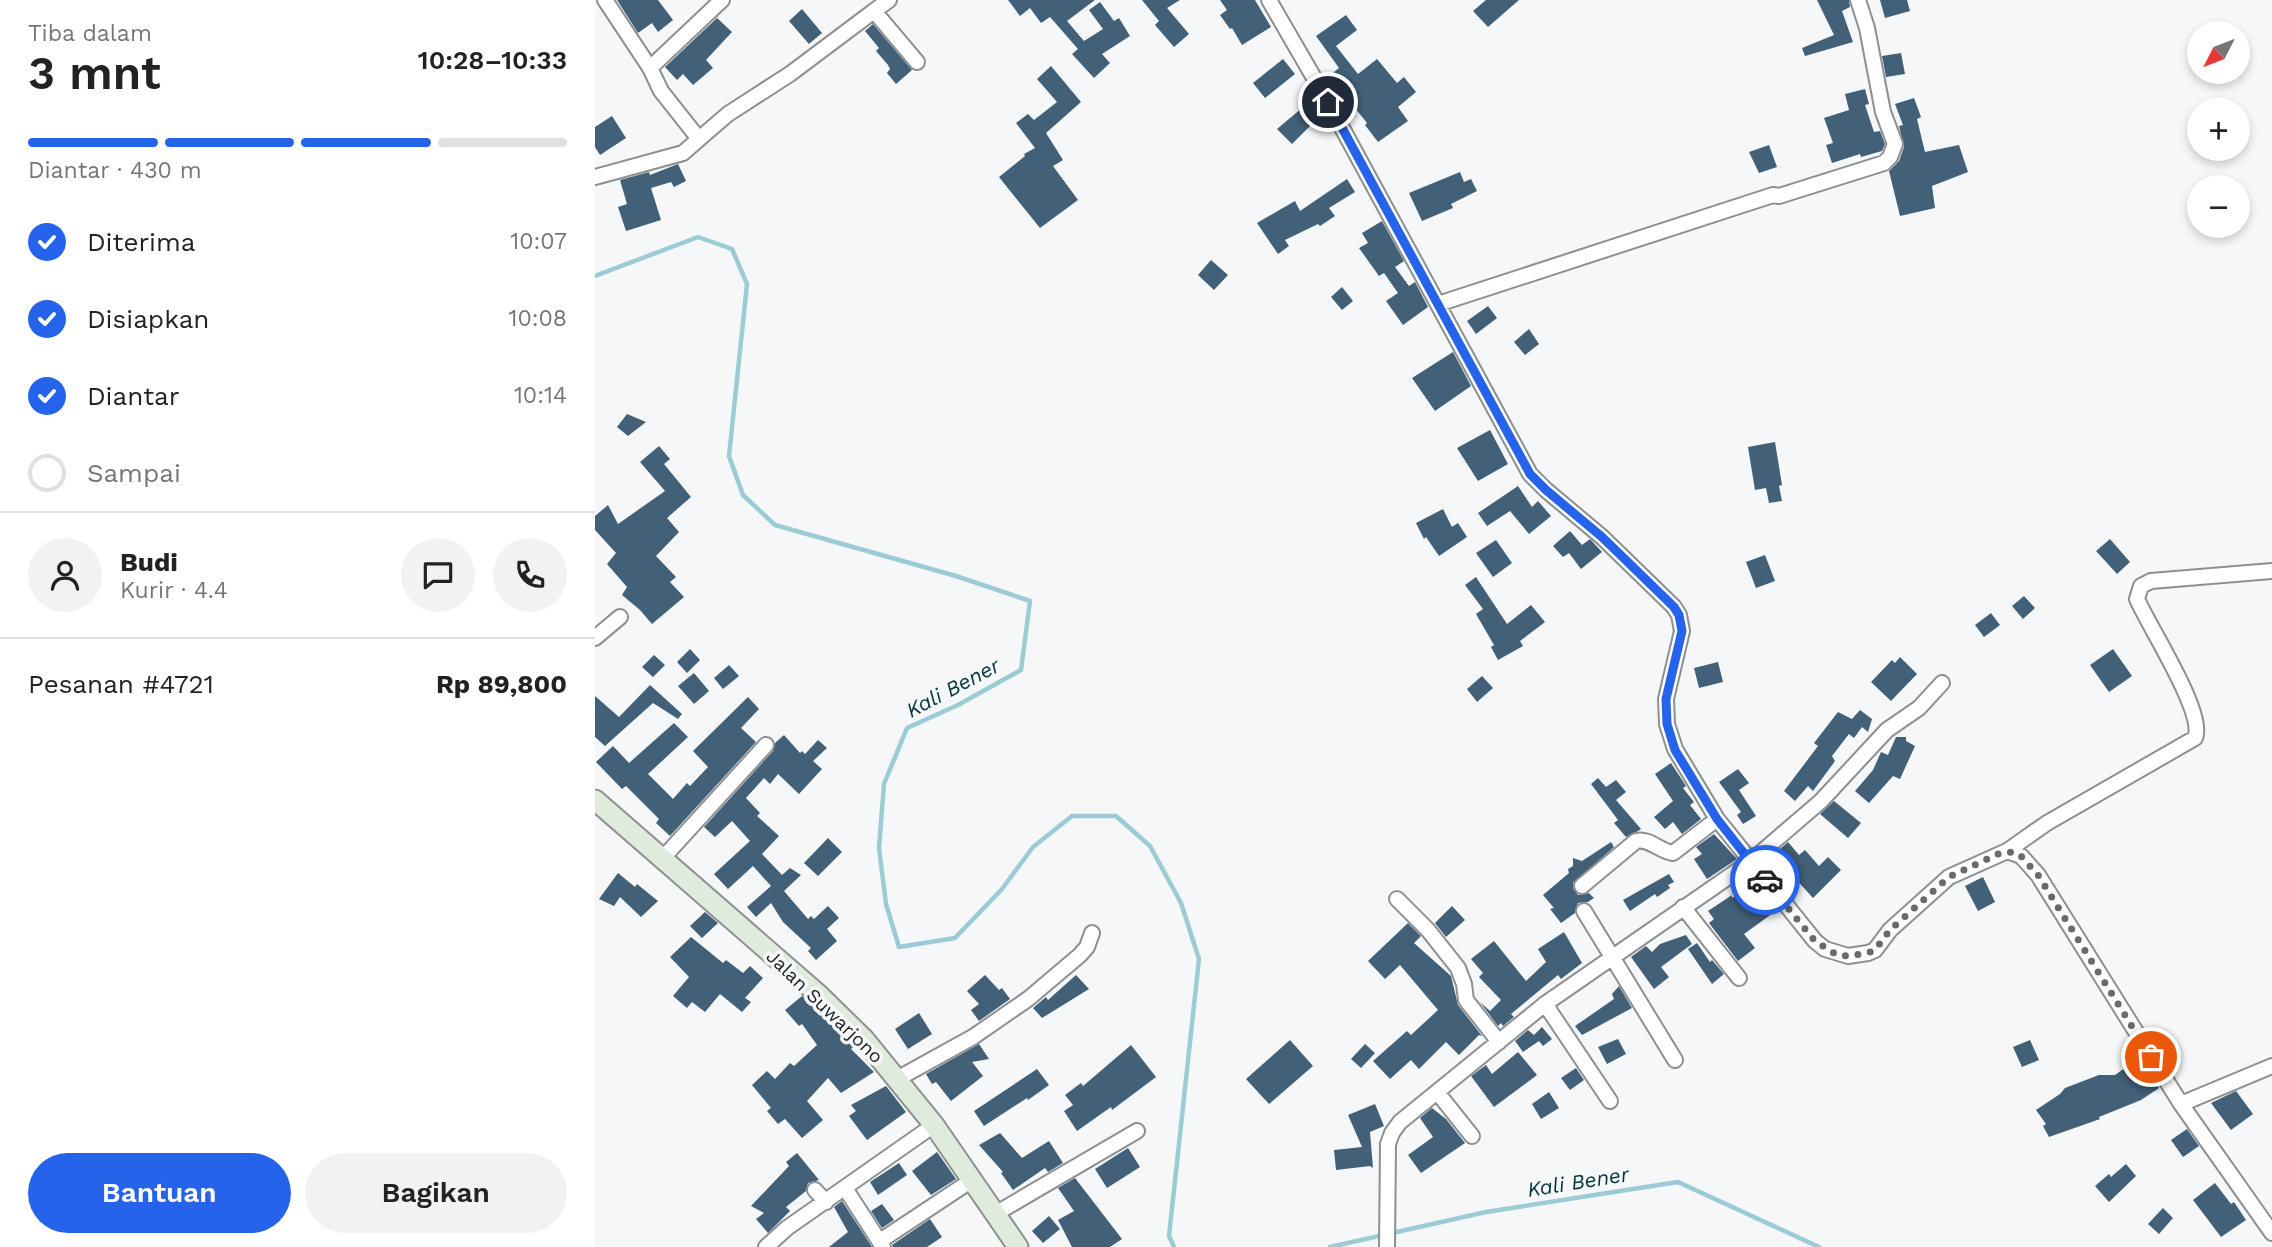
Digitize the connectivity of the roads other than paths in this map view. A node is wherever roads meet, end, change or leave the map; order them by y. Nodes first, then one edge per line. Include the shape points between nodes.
1 (605, 0) edge
2 (722, 0) edge
3 (889, 0) edge
4 (1269, 0) edge
5 (1857, 0) edge
6 (874, 10) junction
7 (917, 62) dead end
8 (650, 68) junction
9 (699, 139) junction
10 (595, 177) edge
11 (1438, 304) junction
12 (2272, 571) edge
13 (620, 617) dead end
14 (595, 638) edge
15 (1942, 682) dead end
16 (766, 746) dead end
17 (595, 800) edge
18 (1717, 819) junction
19 (2028, 838) junction
20 (2007, 851) junction
21 (662, 859) junction
22 (1750, 862) junction
23 (2038, 875) junction
24 (1582, 886) dead end
25 (1397, 899) dead end
26 (1683, 907) junction
27 (1584, 911) dead end
28 (1092, 933) dead end
29 (1612, 957) junction
30 (1739, 978) dead end
31 (1545, 1004) junction
32 (1499, 1042) junction
33 (1675, 1060) dead end
34 (2272, 1066) edge
35 (897, 1079) junction
36 (1437, 1092) junction
37 (1610, 1101) dead end
38 (2181, 1104) junction
39 (934, 1125) junction
40 (1137, 1131) dead end
41 (1472, 1136) dead end
42 (972, 1180) junction
43 (845, 1188) junction
44 (815, 1190) dead end
45 (826, 1202) junction
46 (995, 1214) junction
47 (2272, 1233) edge
48 (882, 1244) edge
49 (766, 1247) edge
50 (1018, 1247) edge
51 (1387, 1247) edge

1 - 8 street
2 - 8 street
3 - 6 street
4 - 11 street
5 - 11 street via 1867,28 1882,113 1895,144 1884,163
6 - 7 street
6 - 9 street
8 - 9 street via 667,100
9 - 10 street via 683,153
11 - 18 street via 1530,474 1602,537 1679,615 1682,631 1666,699 1667,724 1675,750
12 - 19 street via 2151,581 2141,586 2137,600 2189,698 2198,732 2195,738
13 - 14 street
15 - 22 street via 1919,708 1887,730 1821,801
16 - 21 street
17 - 21 street, Jalan Suwarjono
18 - 22 street
18 - 24 street via 1673,853 1636,841
19 - 20 street
19 - 23 street
20 - 22 street via 1949,877 1890,930 1875,950 1848,956 1837,955 1815,941
20 - 23 street via 2021,856
21 - 35 street, Jalan Suwarjono via 820,996 865,1039
22 - 26 street
23 - 38 street
25 - 32 street via 1458,968 1466,1000
26 - 29 street
26 - 30 street
27 - 29 street
28 - 35 street via 1080,955 1028,999 973,1037
29 - 31 street
29 - 33 street
31 - 32 street
31 - 37 street
32 - 36 street
34 - 38 street
35 - 39 street, Jalan Suwarjono
36 - 41 street
36 - 51 street via 1400,1122 1388,1144
38 - 47 street
39 - 42 street, Jalan Suwarjono
39 - 43 street
40 - 46 street
42 - 46 street, Jalan Suwarjono
42 - 48 street
43 - 45 street
43 - 48 street
44 - 45 street
45 - 49 street
46 - 50 street, Jalan Suwarjono

